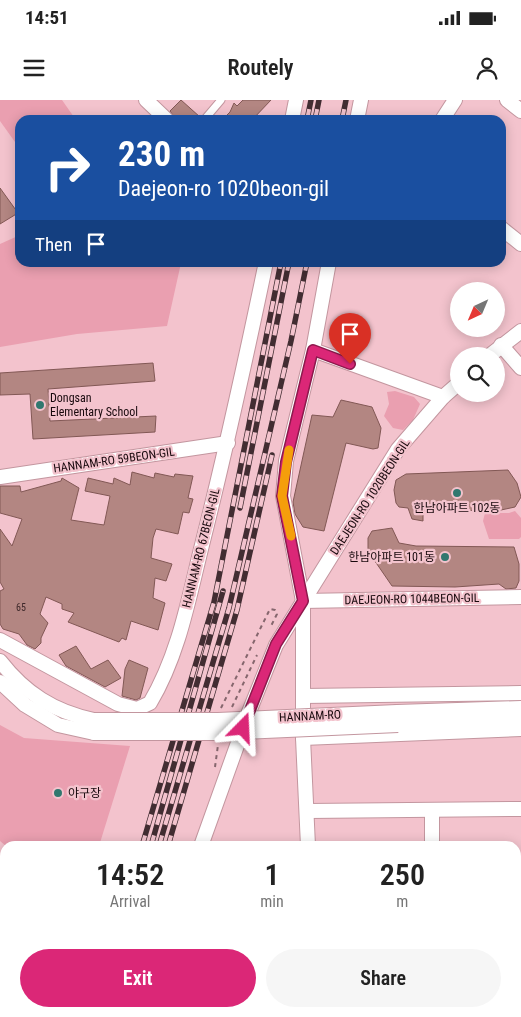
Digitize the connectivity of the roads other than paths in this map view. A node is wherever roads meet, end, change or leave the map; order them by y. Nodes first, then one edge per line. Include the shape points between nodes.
1 (146, 100) edge
2 (221, 100) edge
3 (361, 100) edge
4 (455, 100) edge
5 (507, 100) edge
6 (521, 112) edge
7 (162, 115) edge
8 (208, 115) edge
9 (358, 115) edge
10 (445, 115) edge
11 (506, 232) edge
12 (521, 244) edge
13 (265, 267) edge
14 (329, 267) edge
15 (521, 331) edge
16 (501, 345) joint
17 (313, 350) junction
18 (521, 368) edge
19 (450, 391) edge
20 (443, 397) junction
21 (228, 443) junction
22 (0, 477) edge
23 (521, 597) edge
24 (303, 601) junction
25 (0, 640) edge
26 (34, 660) junction
27 (3, 671) edge
28 (521, 693) edge
29 (302, 696) junction
30 (521, 708) edge
31 (397, 718) junction
32 (521, 718) edge
33 (521, 729) edge
34 (303, 738) junction
35 (521, 809) edge
36 (432, 810) junction
37 (308, 811) junction
38 (203, 841) edge
39 (308, 841) edge
40 (432, 841) edge

1 - 7 street
2 - 8 lane
3 - 9 street
4 - 10 street
5 - 6 street
11 - 12 street
13 - 21 street, HANNAM-RO 67BEON-GIL
14 - 17 street
15 - 16 street
16 - 18 street
17 - 20 street
17 - 24 street via 286,462 282,496
19 - 20 street, DAEJEON-RO 1020BEON-GIL
20 - 24 street, DAEJEON-RO 1020BEON-GIL via 398,449
21 - 22 street, HANNAM-RO 59BEON-GIL
21 - 26 street, HANNAM-RO 67BEON-GIL via 172,660 150,703 137,709 118,704
23 - 24 street, DAEJEON-RO 1044BEON-GIL
24 - 29 street
24 - 38 street, DAEJEON-RO 1020BEON-GIL via 276,644
25 - 26 street, HANNAM-RO 67BEON-GIL
26 - 27 street via 19,659
27 - 31 street, HANNAM-RO, bridge via 25,705 58,726 220,733
28 - 29 street
29 - 34 street
30 - 31 street, HANNAM-RO
31 - 32 street, HANNAM-RO
33 - 34 street
34 - 37 street
35 - 36 street
36 - 37 street
36 - 40 street
37 - 39 street

